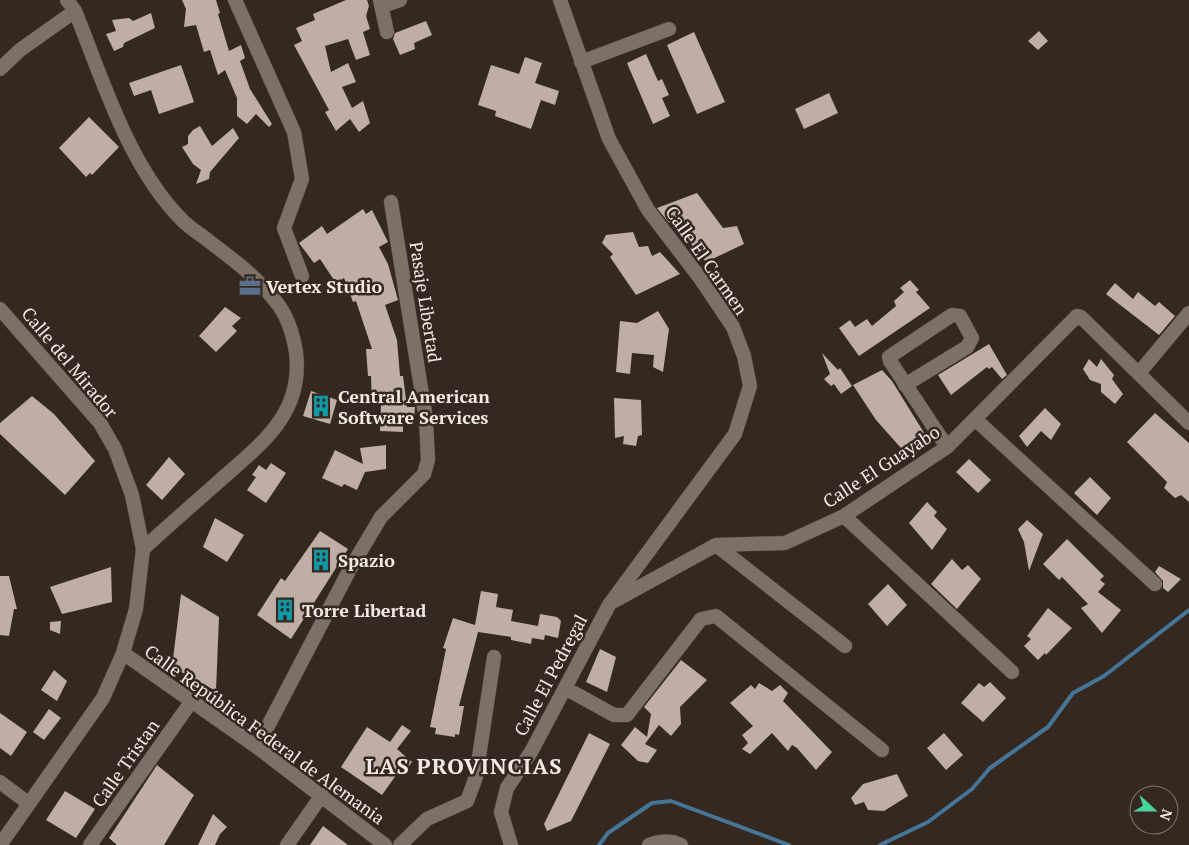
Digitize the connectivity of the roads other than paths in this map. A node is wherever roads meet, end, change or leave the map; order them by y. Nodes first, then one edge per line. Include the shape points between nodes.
1 (235, 0) edge
2 (400, 0) edge
3 (560, 0) edge
4 (381, 3) edge
5 (71, 5) edge
6 (669, 29) dead end
7 (387, 32) dead end
8 (582, 62) junction
9 (0, 69) edge
10 (391, 202) dead end
11 (302, 276) dead end
12 (0, 309) edge
13 (1189, 313) edge
14 (1139, 373) junction
15 (905, 385) junction
16 (976, 420) junction
17 (1189, 423) edge
18 (947, 447) junction
19 (844, 516) junction
20 (716, 545) junction
21 (143, 549) junction
22 (1155, 584) dead end
23 (609, 604) junction
24 (845, 646) dead end
25 (123, 653) junction
26 (494, 657) dead end
27 (1012, 672) dead end
28 (565, 688) junction
29 (191, 702) junction
30 (257, 747) junction
31 (882, 750) dead end
32 (0, 782) edge
33 (322, 795) junction
34 (28, 803) junction
35 (0, 845) edge
36 (90, 845) edge
37 (287, 845) edge
38 (385, 845) edge
39 (400, 845) edge
40 (511, 845) edge
41 (649, 845) edge
42 (681, 845) edge

1 - 11 street via 294,132 302,179 284,228
2 - 4 street
3 - 8 street, Calle El Carmen
4 - 7 street
5 - 9 street
5 - 21 street via 130,143 154,184 183,222 245,269 277,303 290,327 296,354 295,388 289,406 271,435
6 - 8 street
8 - 23 street, Calle El Carmen via 609,139 648,210 733,327 744,356 750,386 735,434
10 - 30 street, Pasaje Libertad via 426,419 428,460 424,474 381,517
12 - 21 street, Calle del Mirador via 100,422 115,449 132,495
13 - 14 street
14 - 16 street, Calle El Guayabo via 1081,317 1072,318
14 - 17 street
15 - 15 street via 889,357 952,315 960,316 972,338 968,347
15 - 18 street
16 - 18 street, Calle El Guayabo
16 - 22 street
18 - 19 street, Calle El Guayabo
19 - 20 street, Calle El Guayabo via 785,543
19 - 27 street
20 - 23 street, Calle El Guayabo
20 - 24 street
21 - 25 street, Calle del Mirador via 136,609
23 - 28 street, Calle El Pedregal
25 - 29 street, Calle República Federal de Alemania
25 - 34 street, Calle del Mirador via 104,698
26 - 39 street, Calle El Pedregal via 476,776 467,801 427,819
28 - 31 street via 614,715 627,715 701,619 716,616
28 - 40 street, Calle El Pedregal via 531,752 507,788 501,812
29 - 30 street, Calle República Federal de Alemania
29 - 36 street, Calle Tristan
30 - 33 street, Calle República Federal de Alemania
32 - 34 street
33 - 37 street
33 - 38 street, Calle República Federal de Alemania
34 - 35 street, Calle del Mirador
41 - 42 street via 657,842

